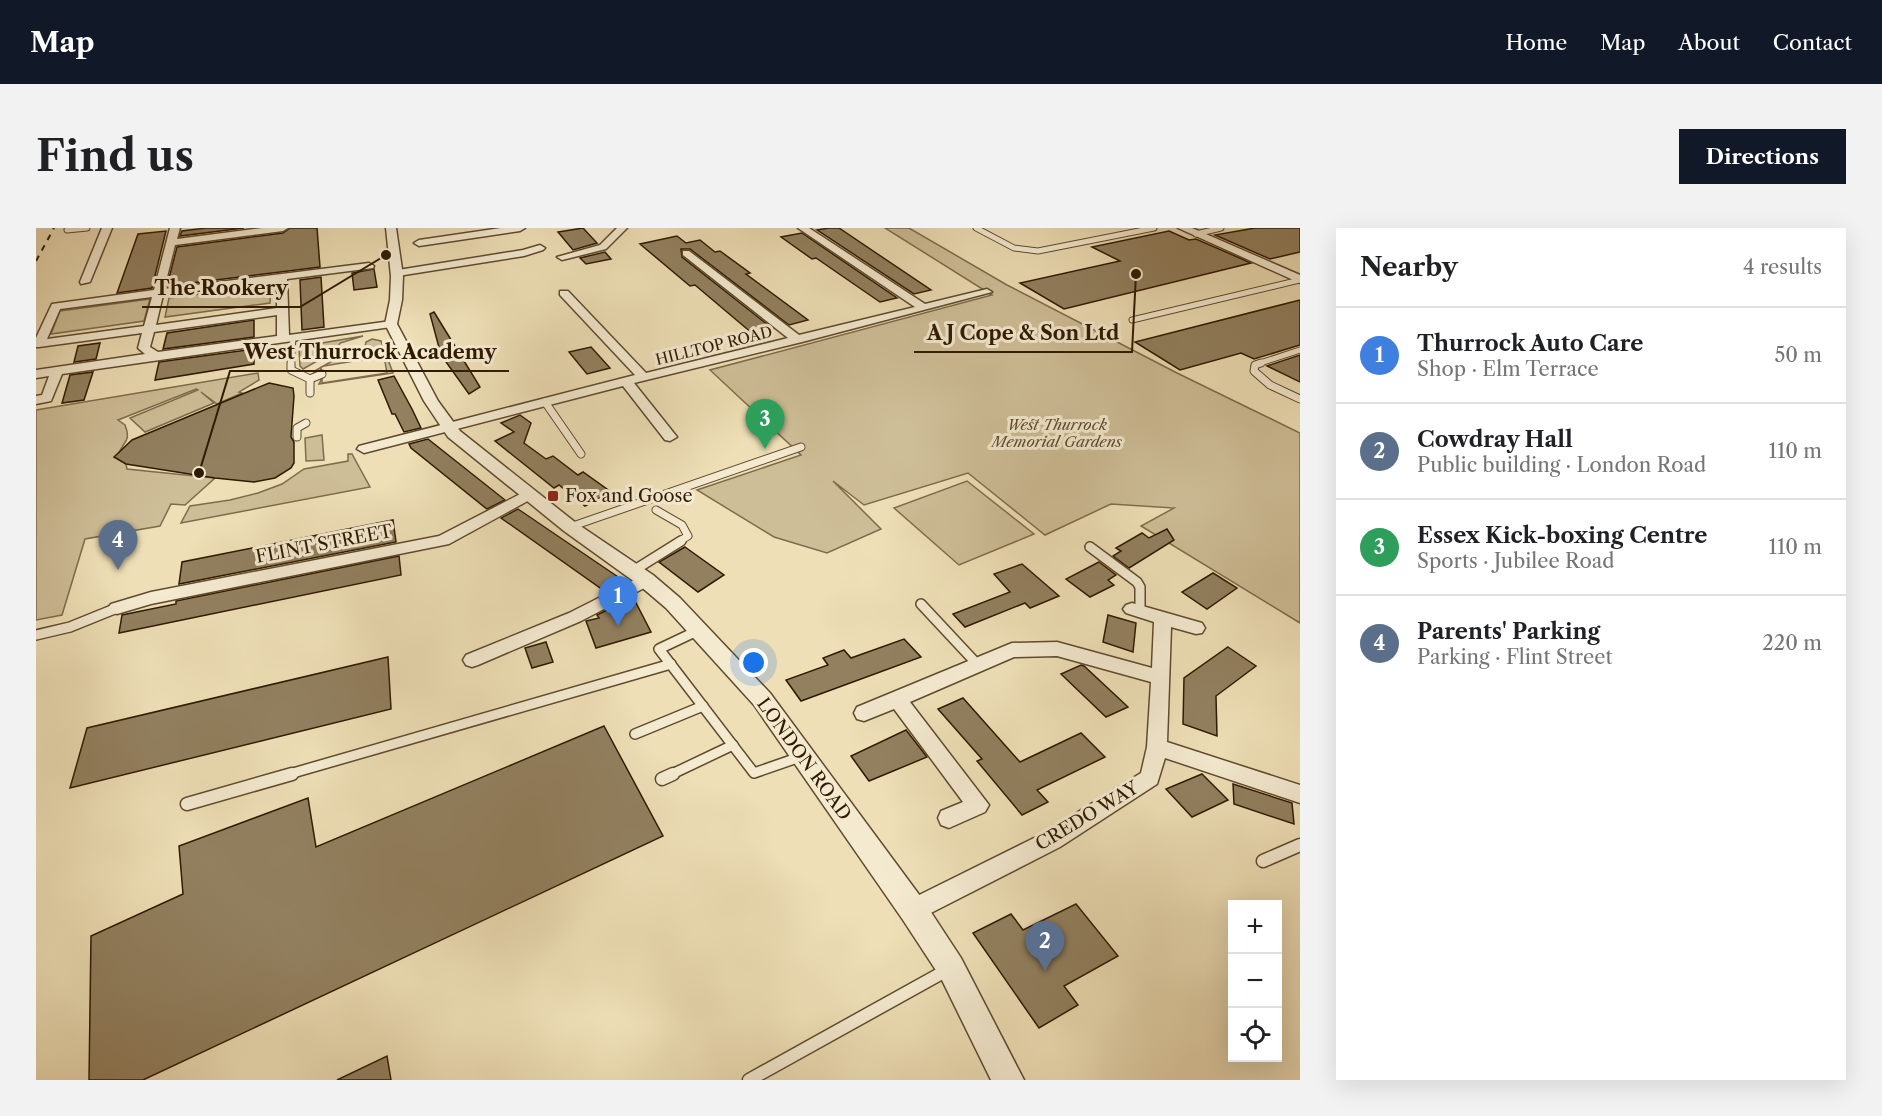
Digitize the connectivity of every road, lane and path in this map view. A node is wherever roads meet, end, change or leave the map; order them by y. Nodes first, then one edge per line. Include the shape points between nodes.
1 (87, 228) edge
2 (107, 228) edge
3 (175, 228) edge
4 (283, 228) edge
5 (391, 228) edge
6 (520, 228) edge
7 (622, 228) edge
8 (803, 228) edge
9 (976, 228) edge
10 (1154, 228) edge
11 (1183, 228) edge
12 (1221, 228) edge
13 (67, 230) dead end
14 (1196, 234) junction
15 (535, 235) dead end
16 (171, 243) junction
17 (419, 243) dead end
18 (540, 248) junction
19 (686, 253) dead end
20 (369, 266) dead end
21 (398, 273) junction
22 (282, 277) junction
23 (1300, 280) edge
24 (85, 282) dead end
25 (987, 292) dead end
26 (159, 293) junction
27 (564, 293) dead end
28 (924, 308) junction
29 (282, 311) junction
30 (1132, 320) dead end
31 (391, 324) junction
32 (149, 329) junction
33 (288, 339) junction
34 (798, 340) junction
35 (1300, 350) edge
36 (156, 356) junction
37 (57, 371) junction
38 (36, 374) edge
39 (322, 374) dead end
40 (644, 378) junction
41 (310, 379) junction
42 (627, 382) junction
43 (310, 393) dead end
44 (1300, 399) edge
45 (36, 400) edge
46 (545, 402) junction
47 (306, 423) dead end
48 (447, 426) junction
49 (670, 436) dead end
50 (297, 437) dead end
51 (801, 447) dead end
52 (364, 449) dead end
53 (581, 454) dead end
54 (530, 494) junction
55 (656, 510) dead end
56 (570, 527) junction
57 (1090, 547) dead end
58 (640, 576) junction
59 (921, 604) dead end
60 (117, 608) joint
61 (1136, 610) joint
62 (1163, 618) junction
63 (1196, 628) dead end
64 (700, 630) junction
65 (36, 635) edge
66 (472, 660) dead end
67 (671, 664) junction
68 (977, 664) junction
69 (1161, 678) junction
70 (897, 699) junction
71 (703, 706) junction
72 (864, 713) dead end
73 (635, 734) dead end
74 (733, 745) junction
75 (1157, 747) junction
76 (803, 756) junction
77 (662, 779) dead end
78 (1300, 794) edge
79 (187, 804) dead end
80 (949, 818) dead end
81 (1300, 845) edge
82 (1263, 861) dead end
83 (913, 910) junction
84 (951, 968) junction
85 (749, 1080) edge
86 (1008, 1080) edge

1 - 13 lane
2 - 24 street
3 - 16 street
4 - 16 street
5 - 21 street
6 - 17 street
7 - 18 street via 612,243 565,261 554,251
8 - 28 street
9 - 10 lane via 1014,248 1038,251
11 - 14 street
12 - 14 lane
14 - 23 street
15 - 18 street via 541,242
16 - 26 street
18 - 21 street via 524,254
19 - 34 street
20 - 22 street
21 - 31 street via 398,299
22 - 26 street
22 - 29 street
23 - 30 lane
25 - 28 street, HILLTOP ROAD
26 - 32 street
26 - 32 street via 56,306 39,344
27 - 40 street
28 - 34 street, HILLTOP ROAD
29 - 32 street
29 - 33 street
31 - 33 street
31 - 48 street, LONDON ROAD
32 - 36 street via 144,348
33 - 36 street
33 - 41 lane via 291,370
34 - 40 street, HILLTOP ROAD
35 - 44 lane via 1255,364 1254,371 1270,385
36 - 37 street
37 - 38 street
37 - 45 street via 47,398
39 - 41 lane
40 - 42 street, HILLTOP ROAD
41 - 43 lane
42 - 46 street, HILLTOP ROAD
42 - 49 street
46 - 48 street, HILLTOP ROAD
46 - 53 lane
47 - 50 lane via 297,428
48 - 52 street, HILLTOP ROAD
48 - 54 street, LONDON ROAD via 463,443
51 - 56 lane
54 - 56 street, LONDON ROAD
54 - 60 street, FLINT STREET via 442,540 151,593
55 - 58 lane via 682,525 688,536
56 - 58 street, LONDON ROAD
57 - 61 lane via 1137,582 1140,587
58 - 64 street, LONDON ROAD
58 - 66 street via 575,617
59 - 68 lane
60 - 65 lane via 70,627
61 - 62 street
62 - 63 street
62 - 69 street, CREDO WAY
64 - 67 lane via 659,649
64 - 76 street, LONDON ROAD via 762,699
67 - 71 lane
67 - 79 lane
68 - 69 street via 1012,650 1057,650
68 - 70 street
69 - 75 street, CREDO WAY
70 - 72 street
70 - 80 street via 978,805
71 - 73 lane
71 - 74 lane
74 - 76 lane via 754,773
74 - 77 lane
75 - 78 street
75 - 83 street, CREDO WAY via 1150,778 1052,840
76 - 83 street, LONDON ROAD
81 - 82 lane
83 - 84 street, LONDON ROAD
84 - 85 lane
84 - 86 street, LONDON ROAD

